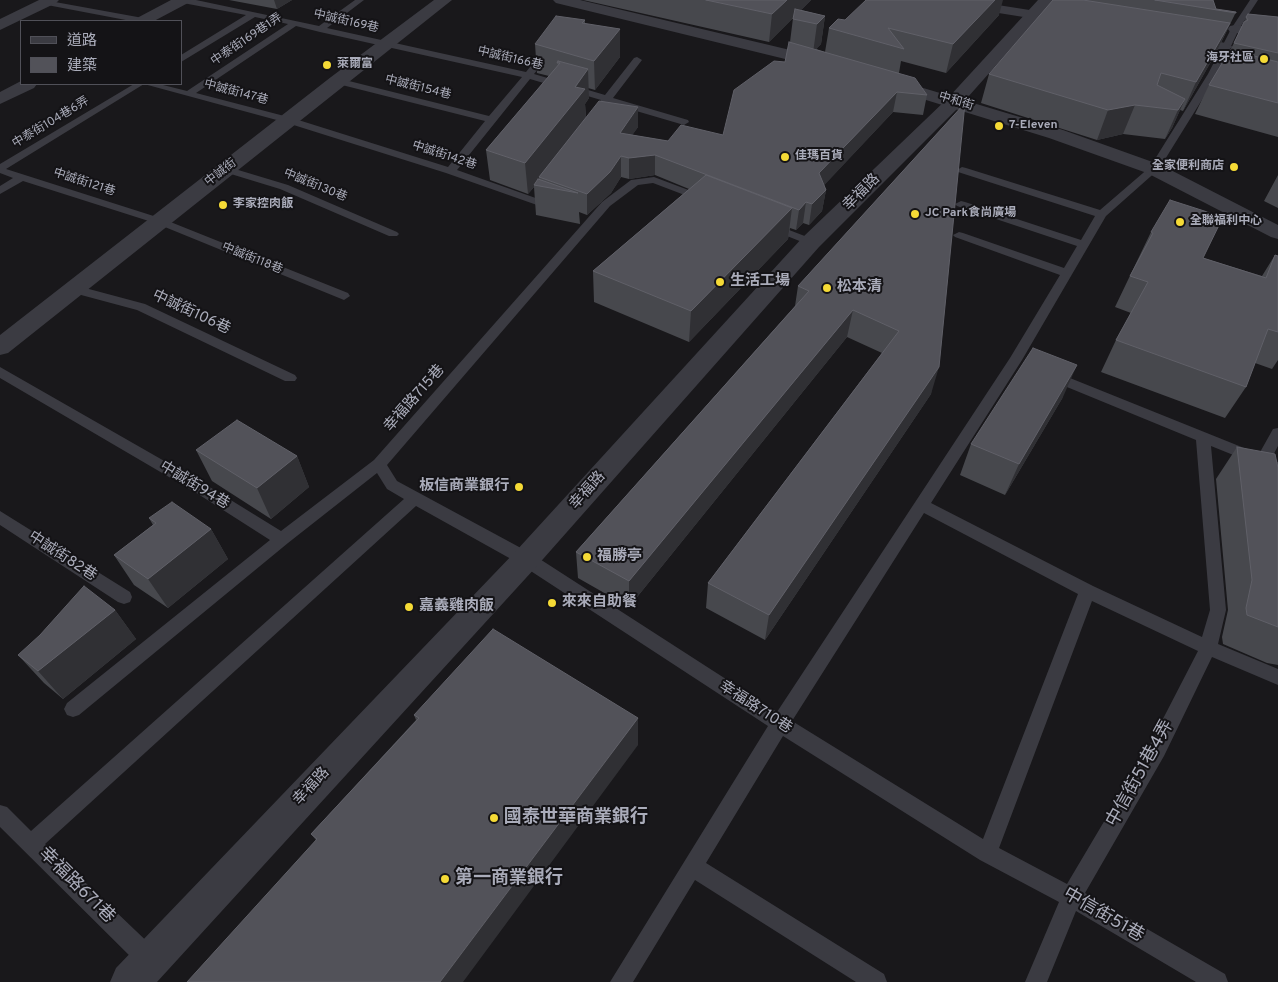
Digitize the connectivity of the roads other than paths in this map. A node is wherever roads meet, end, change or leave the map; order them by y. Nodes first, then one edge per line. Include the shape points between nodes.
1 (183, 0) edge
2 (360, 0) edge
3 (444, 0) edge
4 (561, 0) edge
5 (942, 0) edge
6 (1046, 0) edge
7 (1254, 0) edge
8 (49, 1) edge
9 (254, 14) junction
10 (1033, 15) junction
11 (138, 20) edge
12 (145, 20) edge
13 (1072, 21) edge
14 (295, 23) junction
15 (0, 25) edge
16 (320, 29) junction
17 (1235, 29) junction
18 (1278, 36) edge
19 (1178, 39) edge
20 (386, 44) junction
21 (552, 46) edge
22 (1226, 47) junction
23 (182, 58) edge
24 (637, 60) dead end
25 (841, 68) edge
26 (527, 75) junction
27 (879, 79) edge
28 (337, 81) junction
29 (26, 85) edge
30 (138, 85) edge
31 (154, 85) edge
32 (189, 94) junction
33 (608, 98) junction
34 (0, 99) edge
35 (954, 102) junction
36 (596, 114) edge
37 (288, 120) junction
38 (493, 120) junction
39 (684, 122) dead end
40 (1154, 168) junction
41 (0, 169) edge
42 (225, 169) junction
43 (962, 170) edge
44 (450, 171) junction
45 (22, 177) junction
46 (0, 191) edge
47 (710, 202) edge
48 (961, 204) dead end
49 (565, 212) edge
50 (1102, 214) junction
51 (756, 220) edge
52 (159, 222) junction
53 (1278, 233) edge
54 (392, 234) dead end
55 (959, 235) dead end
56 (812, 242) junction
57 (1084, 245) junction
58 (1067, 273) junction
59 (74, 288) junction
60 (344, 296) dead end
61 (0, 347) edge
62 (1024, 364) junction
63 (0, 372) edge
64 (290, 378) dead end
65 (1278, 433) edge
66 (1203, 436) junction
67 (1263, 460) junction
68 (380, 464) junction
69 (1278, 468) edge
70 (416, 497) junction
71 (921, 506) junction
72 (0, 517) edge
73 (282, 539) junction
74 (526, 559) junction
75 (1087, 591) junction
76 (124, 597) edge
77 (1208, 648) junction
78 (1278, 677) edge
79 (72, 709) dead end
80 (780, 724) junction
81 (0, 814) edge
82 (32, 843) junction
83 (987, 853) junction
84 (692, 866) junction
85 (1071, 897) junction
86 (150, 960) junction
87 (130, 982) edge
88 (621, 982) edge
89 (876, 982) edge
90 (1036, 982) edge
91 (1216, 982) edge

1 - 9 lane, 中誠街169巷
1 - 12 street
2 - 16 lane
3 - 20 street, 中誠街
4 - 25 street via 816,57
5 - 10 street
6 - 10 street, 幸福路
7 - 17 lane
8 - 11 lane
8 - 15 street
9 - 14 lane, 中誠街169巷
9 - 23 lane
10 - 13 street
10 - 35 street, 幸福路
14 - 16 lane, 中誠街169巷
14 - 32 lane, 中泰街169巷1弄
16 - 20 lane, 中誠街169巷
17 - 18 street
17 - 22 lane
19 - 22 street
20 - 26 lane, 中誠街166巷
20 - 28 street, 中誠街
21 - 26 lane
22 - 40 lane via 1218,76
24 - 33 lane
26 - 33 lane, 中誠街166巷
26 - 38 lane
27 - 35 street, 中和街
28 - 37 street, 中誠街
28 - 38 lane, 中誠街154巷
29 - 34 street
30 - 41 lane, 中泰街104巷6弄
31 - 32 lane, 中誠街147巷
32 - 37 lane, 中誠街147巷
33 - 36 lane
33 - 39 lane, 中誠街166巷
35 - 40 street, 中和街
35 - 56 street, 幸福路
37 - 42 street, 中誠街
37 - 44 lane, 中誠街142巷
38 - 44 lane
40 - 50 lane
40 - 53 street, 中和街
41 - 45 lane, 中誠街121巷
42 - 52 street, 中誠街
42 - 54 lane, 中誠街130巷 via 284,187
43 - 50 lane
44 - 49 lane, 中誠街142巷 via 535,196
45 - 46 lane
45 - 52 lane, 中誠街121巷
47 - 68 lane, 幸福路715巷 via 654,180 635,182 606,204 586,220
48 - 57 lane
50 - 57 lane
51 - 56 lane
52 - 59 street, 中誠街
52 - 60 lane, 中誠街118巷
55 - 58 lane
56 - 74 street, 幸福路
57 - 58 lane
58 - 62 lane
59 - 61 street, 中誠街
59 - 64 lane, 中誠街106巷 via 142,307
62 - 66 lane
62 - 71 lane
63 - 73 lane, 中誠街94巷
65 - 67 lane
66 - 67 lane
66 - 77 lane, 中信街51巷4弄 via 1218,610
67 - 69 lane
68 - 70 lane via 392,485
68 - 73 lane
70 - 74 lane
70 - 82 lane
71 - 75 lane
71 - 80 lane
72 - 76 lane, 中誠街82巷
73 - 79 lane
74 - 80 lane, 幸福路710巷
74 - 86 street, 幸福路
75 - 77 lane
75 - 83 lane
77 - 78 lane
77 - 85 lane, 中信街51巷4弄 via 1157,750
80 - 83 lane, 幸福路710巷
80 - 84 lane
81 - 82 lane, 幸福路671巷
82 - 86 lane, 幸福路671巷
83 - 85 lane, 中信街51巷
84 - 88 lane
84 - 89 lane
85 - 90 lane, 中信街51巷4弄
85 - 91 lane, 中信街51巷
86 - 87 street, 幸福路

